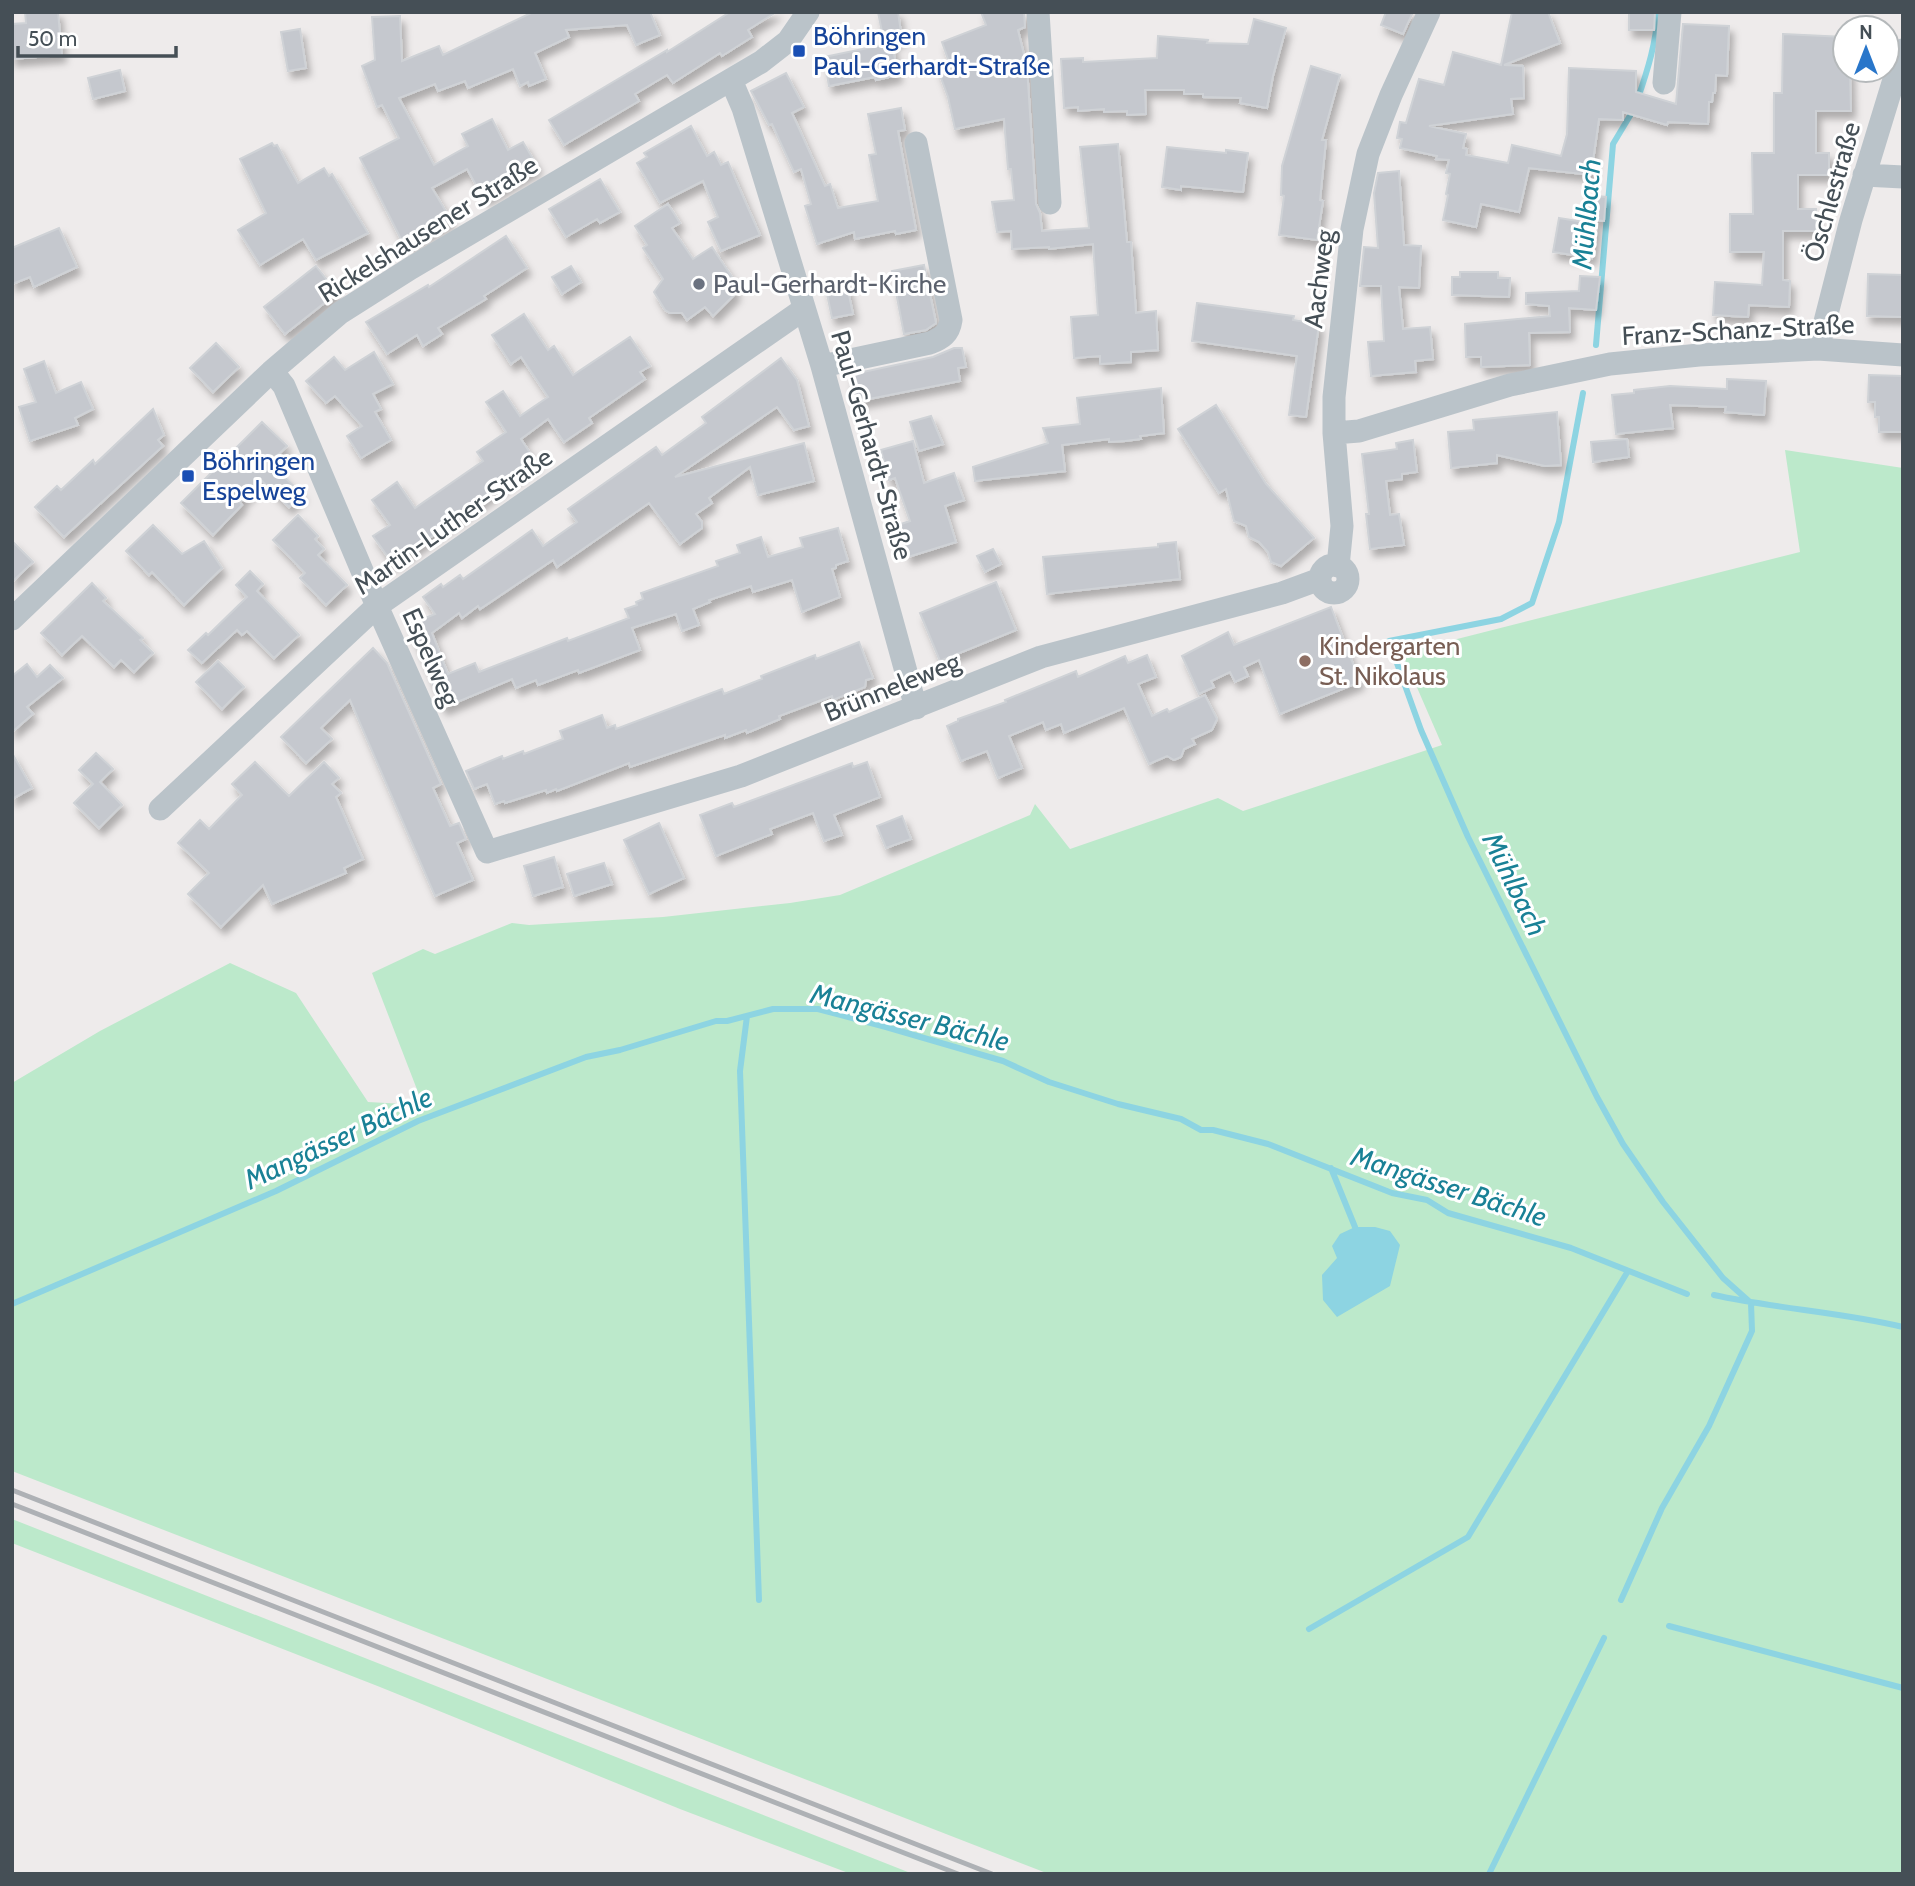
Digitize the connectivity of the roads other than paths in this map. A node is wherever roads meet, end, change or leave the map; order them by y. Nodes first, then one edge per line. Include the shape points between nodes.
1 (808, 12) edge
2 (1038, 12) edge
3 (1429, 12) edge
4 (1670, 12) edge
5 (1903, 50) edge
6 (731, 80) junction
7 (1664, 83) dead end
8 (916, 143) dead end
9 (1864, 175) junction
10 (1903, 177) edge
11 (1050, 203) dead end
12 (804, 309) junction
13 (1818, 349) junction
14 (1903, 355) edge
15 (822, 366) junction
16 (272, 371) junction
17 (1334, 433) junction
18 (1329, 572) joint
19 (377, 606) junction
20 (12, 619) edge
21 (916, 708) junction
22 (160, 810) dead end
23 (487, 852) joint

1 - 6 street, Rickelshausener Straße via 789,41
2 - 11 street
3 - 17 street, Aachweg via 1368,154 1352,229
4 - 7 street
5 - 9 street, Öschlestraße
6 - 12 street, Paul-Gerhardt-Straße
6 - 16 street, Rickelshausener Straße via 352,305
8 - 15 street via 950,328 930,343
9 - 10 street
9 - 13 street, Öschlestraße
12 - 15 street, Paul-Gerhardt-Straße
12 - 19 street, Martin-Luther-Straße
13 - 14 street, Franz-Schanz-Straße
13 - 17 street, Franz-Schanz-Straße via 1610,364 1510,385 1359,431
15 - 21 street, Paul-Gerhardt-Straße
16 - 19 street, Espelweg via 284,386
16 - 20 street, Rickelshausener Straße
17 - 18 street, Aachweg via 1342,526
18 - 21 street, Brünneleweg via 1282,593 1041,657
19 - 22 street, Martin-Luther-Straße
19 - 23 street, Espelweg
21 - 23 street, Brünneleweg via 741,776

